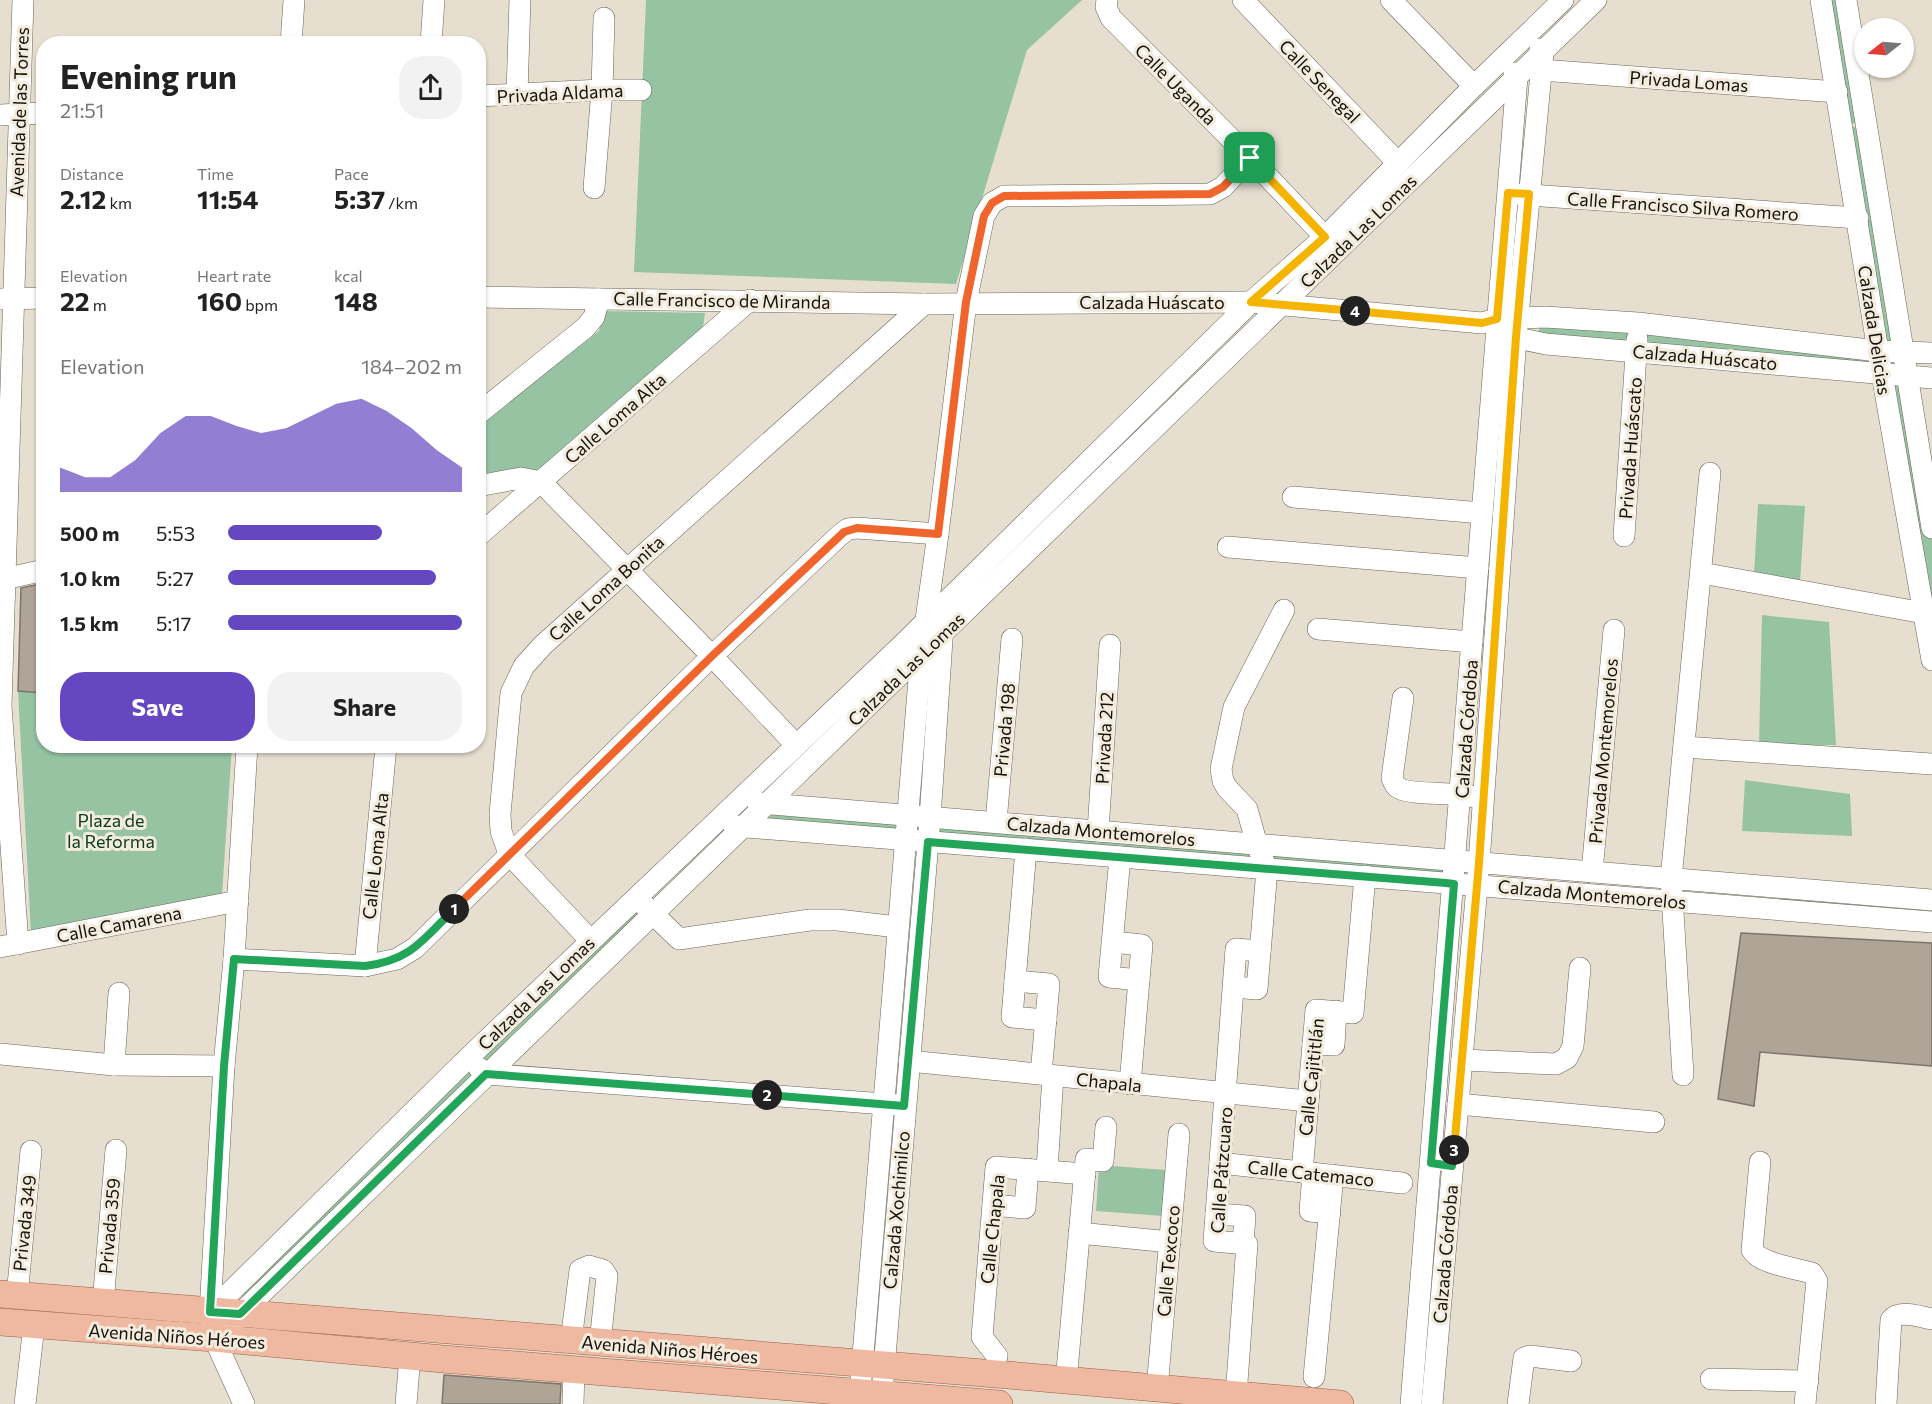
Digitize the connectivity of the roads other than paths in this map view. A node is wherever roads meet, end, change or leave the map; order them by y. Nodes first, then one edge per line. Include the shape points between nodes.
1 (23, 0) edge
2 (294, 0) edge
3 (434, 0) edge
4 (520, 0) edge
5 (1243, 0) edge
6 (1391, 0) edge
7 (1596, 0) edge
8 (1821, 0) edge
9 (1846, 0) edge
10 (1107, 3) edge
11 (1551, 4) edge
12 (604, 18) dead end
13 (1526, 35) junction
14 (292, 36) edge
15 (432, 36) edge
16 (1502, 58) junction
17 (1542, 61) junction
18 (1517, 77) junction
19 (1474, 86) junction
20 (602, 90) junction
21 (641, 90) dead end
22 (1837, 92) junction
23 (517, 94) junction
24 (486, 96) edge
25 (36, 113) edge
26 (9, 114) edge
27 (1866, 124) junction
28 (1843, 126) junction
29 (1250, 158) junction
30 (1398, 163) junction
31 (594, 188) dead end
32 (1508, 193) junction
33 (1529, 194) junction
34 (1857, 218) junction
35 (1325, 237) junction
36 (486, 297) edge
37 (36, 298) edge
38 (7, 299) edge
39 (599, 299) junction
40 (750, 300) junction
41 (966, 302) junction
42 (1251, 302) junction
43 (924, 304) junction
44 (1282, 304) junction
45 (1638, 323) junction
46 (1502, 326) junction
47 (1878, 351) junction
48 (1903, 351) junction
49 (1637, 352) junction
50 (1932, 353) edge
51 (1882, 372) junction
52 (1907, 376) junction
53 (1932, 378) edge
54 (486, 408) edge
55 (1710, 473) dead end
56 (541, 482) junction
57 (486, 485) edge
58 (1293, 497) dead end
59 (1482, 513) junction
60 (1932, 528) edge
61 (486, 529) edge
62 (938, 534) junction
63 (1624, 536) dead end
64 (1228, 547) dead end
65 (1478, 568) junction
66 (627, 570) junction
67 (36, 572) edge
68 (1701, 573) junction
69 (2, 579) edge
70 (932, 605) junction
71 (1284, 610) dead end
72 (1475, 610) junction
73 (1496, 612) junction
74 (1924, 613) junction
75 (1318, 629) dead end
76 (1614, 630) dead end
77 (944, 632) junction
78 (1012, 639) dead end
79 (1472, 642) junction
80 (1110, 645) dead end
81 (921, 655) junction
82 (712, 656) junction
83 (1932, 660) edge
84 (1403, 698) dead end
85 (1, 707) edge
86 (796, 745) junction
87 (1684, 747) junction
88 (248, 753) edge
89 (385, 753) edge
90 (1932, 764) edge
91 (1461, 794) junction
92 (1483, 799) junction
93 (737, 802) junction
94 (766, 804) junction
95 (908, 816) junction
96 (930, 818) junction
97 (996, 822) junction
98 (713, 824) junction
99 (742, 827) junction
100 (1098, 831) junction
101 (1172, 837) junction
102 (906, 840) junction
103 (928, 842) junction
104 (1257, 844) junction
105 (1026, 849) junction
106 (1339, 851) junction
107 (509, 854) junction
108 (1120, 857) junction
109 (1170, 861) junction
110 (1455, 861) junction
111 (1479, 863) junction
112 (1267, 869) junction
113 (1592, 872) junction
114 (1337, 874) junction
115 (1365, 876) junction
116 (1671, 879) junction
117 (1454, 884) junction
118 (1477, 885) junction
119 (1760, 886) junction
120 (1839, 892) junction
121 (637, 897) junction
122 (1928, 900) edge
123 (238, 901) junction
124 (1672, 901) junction
125 (1759, 908) junction
126 (652, 914) junction
127 (1837, 914) junction
128 (1929, 921) edge
129 (897, 927) junction
130 (591, 941) junction
131 (1113, 942) junction
132 (9, 945) edge
133 (234, 959) junction
134 (365, 966) junction
135 (1580, 968) dead end
136 (1139, 980) junction
137 (1015, 981) junction
138 (119, 993) dead end
139 (1046, 1020) junction
140 (0, 1054) edge
141 (468, 1058) junction
142 (1462, 1060) junction
143 (909, 1061) junction
144 (114, 1065) junction
145 (224, 1066) junction
146 (486, 1074) junction
147 (1047, 1075) junction
148 (1683, 1075) dead end
149 (1130, 1084) junction
150 (1226, 1092) junction
151 (1308, 1101) junction
152 (1458, 1104) junction
153 (895, 1105) junction
154 (1654, 1122) dead end
155 (1106, 1127) dead end
156 (1179, 1134) dead end
157 (116, 1150) dead end
158 (31, 1151) dead end
159 (1760, 1162) dead end
160 (1220, 1163) junction
161 (1431, 1163) junction
162 (1452, 1166) junction
163 (1038, 1169) junction
164 (1084, 1174) junction
165 (1316, 1174) junction
166 (1402, 1183) dead end
167 (993, 1205) junction
168 (1079, 1233) junction
169 (1170, 1242) junction
170 (8, 1295) edge
171 (103, 1303) junction
172 (240, 1314) junction
173 (1932, 1319) edge
174 (0, 1322) edge
175 (34, 1325) junction
176 (212, 1325) junction
177 (571, 1341) junction
178 (600, 1343) junction
179 (410, 1356) junction
180 (997, 1356) dead end
181 (1571, 1361) dead end
182 (873, 1366) junction
183 (574, 1370) junction
184 (1314, 1377) dead end
185 (1711, 1379) dead end
186 (1808, 1381) junction
187 (1066, 1382) junction
188 (1157, 1389) junction
189 (1236, 1396) junction
190 (870, 1399) edge
191 (25, 1404) edge
192 (244, 1404) edge
193 (406, 1404) edge
194 (573, 1404) edge
195 (999, 1404) edge
196 (1340, 1404) edge
197 (1411, 1404) edge
198 (1432, 1404) edge
199 (1518, 1404) edge
200 (1805, 1404) edge
201 (1886, 1404) edge

1 - 26 street, Avenida de las Torres
2 - 14 street
3 - 15 street
4 - 23 street
5 - 30 street, Calle Senegal
6 - 19 street
7 - 17 street, Calzada Las Lomas
8 - 22 street, Calzada Delicias
9 - 27 street, Calzada Delicias
10 - 29 street, Calle Uganda via 1111,18
11 - 13 street, Calzada Las Lomas
12 - 20 street
13 - 16 street, Calzada Las Lomas
13 - 17 street
16 - 18 street
16 - 19 street, Calzada Las Lomas
17 - 18 street, Calzada Las Lomas
17 - 22 street, Privada Lomas
17 - 33 street, Calzada Córdoba
18 - 32 street, Calzada Córdoba
18 - 44 street, Calzada Las Lomas
19 - 30 street, Calzada Las Lomas
20 - 21 street, Privada Aldama
20 - 23 street, Privada Aldama
20 - 31 street
22 - 28 street, Calzada Delicias
23 - 24 street, Privada Aldama
25 - 26 street
26 - 38 street, Avenida de las Torres
27 - 28 street
27 - 48 street, Calzada Delicias
28 - 34 street, Calzada Delicias
29 - 35 street, Calle Uganda
29 - 41 street, Calzada Xochimilco via 1223,187 1210,194 1004,196 992,203 984,216
30 - 35 street, Calzada Las Lomas
32 - 33 street, Calle Francisco Silva Romero
32 - 46 street, Calzada Córdoba
33 - 34 street, Calle Francisco Silva Romero
33 - 46 street, Calzada Córdoba
34 - 47 street, Calzada Delicias
35 - 42 street, Calzada Las Lomas
36 - 39 street, Calle Francisco de Miranda
37 - 38 street
38 - 69 street, Avenida de las Torres
39 - 40 street, Calle Francisco de Miranda
39 - 54 street via 594,317 586,327
40 - 43 street, Calle Francisco de Miranda
40 - 56 street, Calle Loma Alta
41 - 42 street, Calzada Huáscato
41 - 43 street, Calle Francisco de Miranda
41 - 62 street, Calzada Xochimilco
42 - 44 street, Calzada Huáscato
42 - 70 street, Calzada Las Lomas
43 - 66 street, Calle Loma Bonita
44 - 46 street, Calzada Huáscato
44 - 77 street, Calzada Las Lomas
45 - 46 street, Calzada Huáscato via 1545,317
45 - 47 street, Calzada Huáscato
45 - 49 street, Privada Huáscato
46 - 49 street, Calzada Huáscato via 1546,344
46 - 59 street, Calzada Córdoba
46 - 73 street, Calzada Córdoba
47 - 48 street, Calzada Huáscato
47 - 51 street, Calzada Delicias
48 - 50 street, Calzada Huáscato
48 - 52 street, Calzada Delicias
49 - 51 street, Calzada Huáscato
49 - 63 street, Privada Huáscato
51 - 52 street, Calzada Huáscato
51 - 74 street, Calzada Delicias
52 - 53 street, Calzada Huáscato
52 - 60 street, Calzada Delicias
55 - 68 street
56 - 57 street via 521,478
56 - 61 street, Calle Loma Alta
56 - 66 street
58 - 59 street
59 - 65 street, Calzada Córdoba
62 - 70 street, Calzada Xochimilco
62 - 82 street via 857,528 844,532
64 - 65 street
65 - 72 street, Calzada Córdoba
66 - 82 street
66 - 107 street, Calle Loma Bonita via 543,645 518,676 510,703 500,814
67 - 69 street
68 - 74 street
68 - 87 street
69 - 85 street, Avenida de las Torres
70 - 77 street, Calzada Xochimilco
70 - 81 street, Calzada Xochimilco
70 - 86 street, Calzada Las Lomas
71 - 104 street via 1234,707 1221,769 1222,781 1247,809
72 - 73 street
72 - 79 street, Calzada Córdoba
73 - 92 street, Calzada Córdoba
74 - 83 street, Calzada Delicias
75 - 79 street
76 - 113 street, Privada Montemorelos
77 - 81 street, Calzada Las Lomas
77 - 96 street, Calzada Xochimilco
78 - 97 street, Privada 198
79 - 91 street, Calzada Córdoba
80 - 100 street, Privada 212
81 - 94 street, Calzada Las Lomas
81 - 95 street, Calzada Xochimilco
82 - 86 street
82 - 107 street
84 - 91 street via 1394,783 1404,791
85 - 132 street, Avenida de las Torres
86 - 93 street, Calzada Las Lomas
87 - 90 street
87 - 116 street
88 - 123 street
89 - 134 street, Calle Loma Alta
91 - 92 street
91 - 110 street, Calzada Córdoba
92 - 111 street, Calzada Córdoba
93 - 94 street, Calzada Montemorelos
93 - 98 street, Calzada Las Lomas
94 - 95 street, Calzada Montemorelos
94 - 99 street, Calzada Las Lomas
95 - 96 street, Calzada Montemorelos
95 - 102 street, Calzada Xochimilco
96 - 97 street, Calzada Montemorelos
96 - 103 street, Calzada Xochimilco
97 - 100 street, Calzada Montemorelos
98 - 99 street, Calzada Montemorelos
98 - 121 street, Calzada Las Lomas
99 - 102 street, Calzada Montemorelos
99 - 126 street, Calzada Las Lomas
100 - 101 street, Calzada Montemorelos
101 - 104 street, Calzada Montemorelos
101 - 109 street
102 - 103 street, Calzada Montemorelos
102 - 129 street, Calzada Xochimilco
103 - 105 street, Calzada Montemorelos
103 - 143 street, Calzada Xochimilco
104 - 106 street, Calzada Montemorelos
104 - 112 street
105 - 108 street, Calzada Montemorelos
105 - 137 street
106 - 110 street, Calzada Montemorelos
106 - 114 street
107 - 130 street, Calle Loma Bonita
107 - 134 street via 415,948 397,959
108 - 109 street, Calzada Montemorelos
108 - 131 street
109 - 112 street, Calzada Montemorelos
110 - 111 street, Calzada Montemorelos
110 - 117 street, Calzada Córdoba
111 - 113 street, Calzada Montemorelos
111 - 118 street, Calzada Córdoba
112 - 114 street, Calzada Montemorelos
112 - 150 street, Calle Pátzcuaro via 1260,951 1236,949
113 - 116 street, Calzada Montemorelos
114 - 115 street, Calzada Montemorelos
115 - 117 street, Calzada Montemorelos
115 - 151 street, Calle Cajititlán via 1353,1013 1316,1010
116 - 119 street, Calzada Montemorelos
116 - 124 street
117 - 118 street, Calzada Montemorelos
117 - 161 street, Calzada Córdoba
118 - 124 street, Calzada Montemorelos
118 - 142 street, Calzada Córdoba
119 - 120 street, Calzada Montemorelos
119 - 125 street
120 - 122 street, Calzada Montemorelos
120 - 127 street
121 - 126 street
121 - 130 street, Calzada Las Lomas
122 - 128 street
123 - 132 street, Calle Camarena
123 - 133 street
124 - 125 street, Calzada Montemorelos
124 - 148 street
125 - 127 street, Calzada Montemorelos
126 - 129 street via 680,939 810,920
126 - 146 street, Calzada Las Lomas
127 - 128 street, Calzada Montemorelos
129 - 153 street, Calzada Xochimilco
130 - 141 street, Calzada Las Lomas
131 - 136 street via 1142,945
131 - 136 street via 1109,977
133 - 134 street
133 - 145 street
135 - 142 street via 1573,1046 1561,1062
136 - 149 street
137 - 139 street via 1012,1017
137 - 139 street via 1049,984
138 - 144 street
139 - 147 street
140 - 144 street
141 - 146 street
141 - 176 street, Calzada Las Lomas
142 - 152 street, Calzada Córdoba
143 - 147 street, Chapala
143 - 153 street, Calzada Xochimilco
144 - 145 street
145 - 176 street
146 - 153 street
146 - 172 street, Calzada Las Lomas
147 - 149 street, Chapala
147 - 163 street
149 - 150 street, Chapala
150 - 151 street, Chapala
150 - 160 street, Calle Pátzcuaro
151 - 165 street, Calle Cajititlán
152 - 154 street
152 - 162 street, Calzada Córdoba
153 - 182 street, Calzada Xochimilco
155 - 164 street via 1104,1161 1086,1159
156 - 169 street, Calle Texcoco
157 - 171 street, Privada 359
158 - 170 street, Privada 349
159 - 186 street via 1752,1250 1762,1259 1812,1273 1817,1281
160 - 165 street, Calle Catemaco
160 - 189 street, Calle Pátzcuaro via 1214,1241 1247,1244
161 - 162 street
161 - 197 street, Calzada Córdoba
162 - 198 street, Calzada Córdoba
163 - 164 street
163 - 167 street via 1025,1208
163 - 167 street, Calle Chapala via 996,1167
164 - 168 street
165 - 166 street, Calle Catemaco
165 - 184 street, Calle Cajititlán via 1330,1213
167 - 180 street, Calle Chapala via 982,1337
168 - 169 street
168 - 187 street
169 - 188 street, Calle Texcoco
170 - 171 main road, Avenida Niños Héroes
171 - 176 main road, Avenida Niños Héroes
172 - 176 main road, Avenida Niños Héroes
172 - 177 main road, Avenida Niños Héroes
173 - 201 street via 1900,1314 1891,1320
174 - 175 main road, Avenida Niños Héroes
175 - 176 main road, Avenida Niños Héroes
175 - 191 street
176 - 179 main road, Avenida Niños Héroes
176 - 192 street
177 - 178 main road, Avenida Niños Héroes
177 - 178 street via 580,1270 589,1266 603,1270 607,1276
178 - 182 main road, Avenida Niños Héroes
179 - 183 main road, Avenida Niños Héroes
179 - 193 street
181 - 199 street via 1524,1358
182 - 187 main road, Avenida Niños Héroes
182 - 190 street, Calzada Xochimilco
183 - 190 main road, Avenida Niños Héroes
183 - 194 street
185 - 186 street
186 - 200 street
187 - 188 main road, Avenida Niños Héroes
188 - 189 main road, Avenida Niños Héroes
189 - 196 main road, Avenida Niños Héroes
190 - 195 main road, Avenida Niños Héroes

